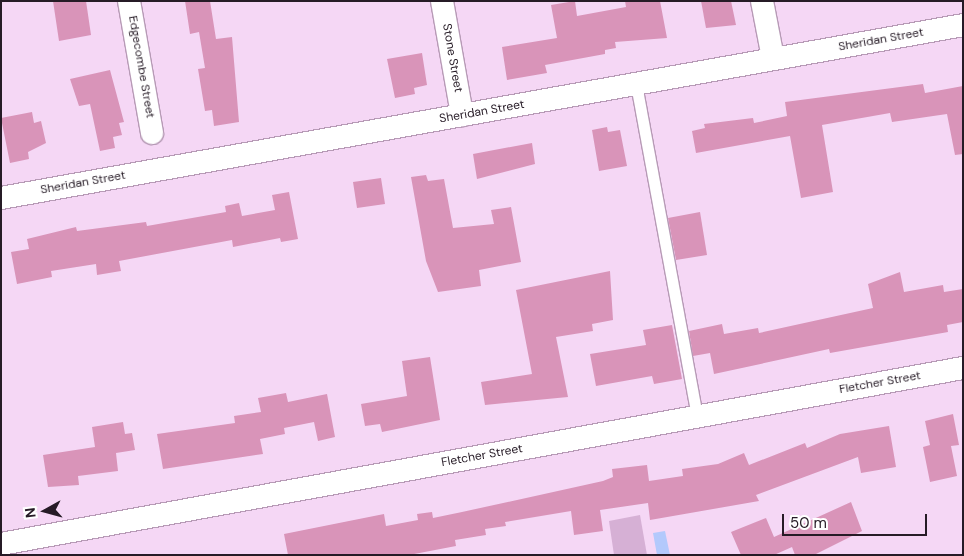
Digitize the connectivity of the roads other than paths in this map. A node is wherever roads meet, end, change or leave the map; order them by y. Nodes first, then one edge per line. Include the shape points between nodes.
1 (129, 1) edge
2 (442, 1) edge
3 (762, 1) edge
4 (963, 25) edge
5 (773, 58) junction
6 (636, 84) junction
7 (462, 116) junction
8 (152, 133) dead end
9 (1, 198) edge
10 (963, 368) edge
11 (698, 416) junction
12 (1, 544) edge

1 - 8 street, Edgecombe Street
2 - 7 street, Stone Street
3 - 5 street
4 - 5 street, Sheridan Street
5 - 6 street, Sheridan Street
6 - 7 street, Sheridan Street
6 - 11 lane
7 - 9 street, Sheridan Street
10 - 11 street, Fletcher Street
11 - 12 street, Fletcher Street

